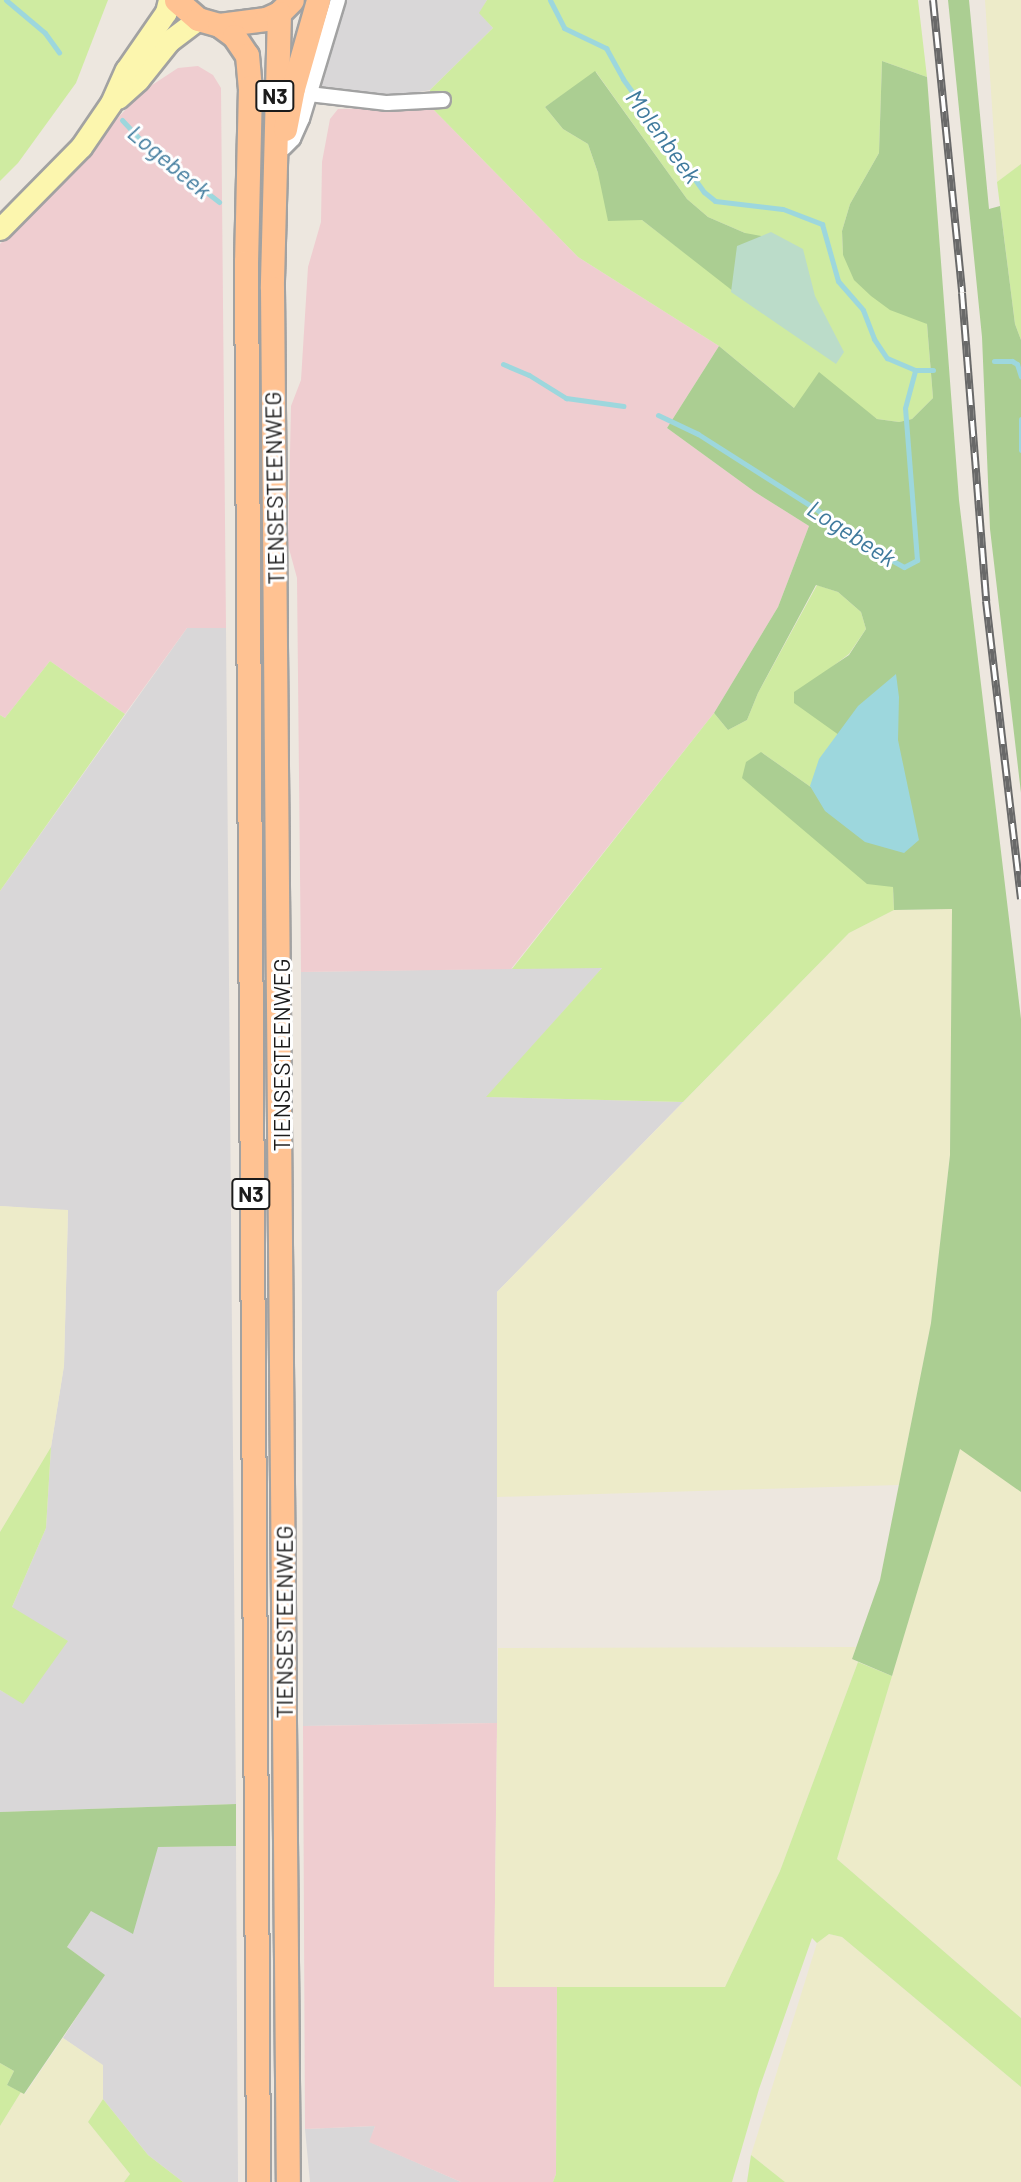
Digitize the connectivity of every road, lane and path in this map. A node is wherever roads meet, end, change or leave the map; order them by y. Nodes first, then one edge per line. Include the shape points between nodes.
1 (169, 0) edge
2 (176, 0) edge
3 (318, 0) edge
4 (338, 0) edge
5 (286, 6) edge
6 (208, 22) junction
7 (309, 94) junction
8 (443, 100) dead end
9 (111, 103) junction
10 (284, 148) junction
11 (276, 180) junction
12 (0, 229) edge
13 (258, 2182) edge
14 (288, 2182) edge

1 - 9 street
2 - 6 main road, N3
3 - 10 main road via 293,88
4 - 7 street
5 - 6 main road, N3 via 243,24
5 - 11 main road, TIENSESTEENWEG / N3 via 275,91
6 - 9 street via 169,41 138,80
6 - 13 main road, TIENSESTEENWEG / N3 via 234,36 247,55 250,87 246,262
7 - 8 street via 387,103
7 - 10 street via 298,129
9 - 12 street via 80,147
10 - 11 main road
11 - 14 main road, TIENSESTEENWEG / N3 via 273,341

